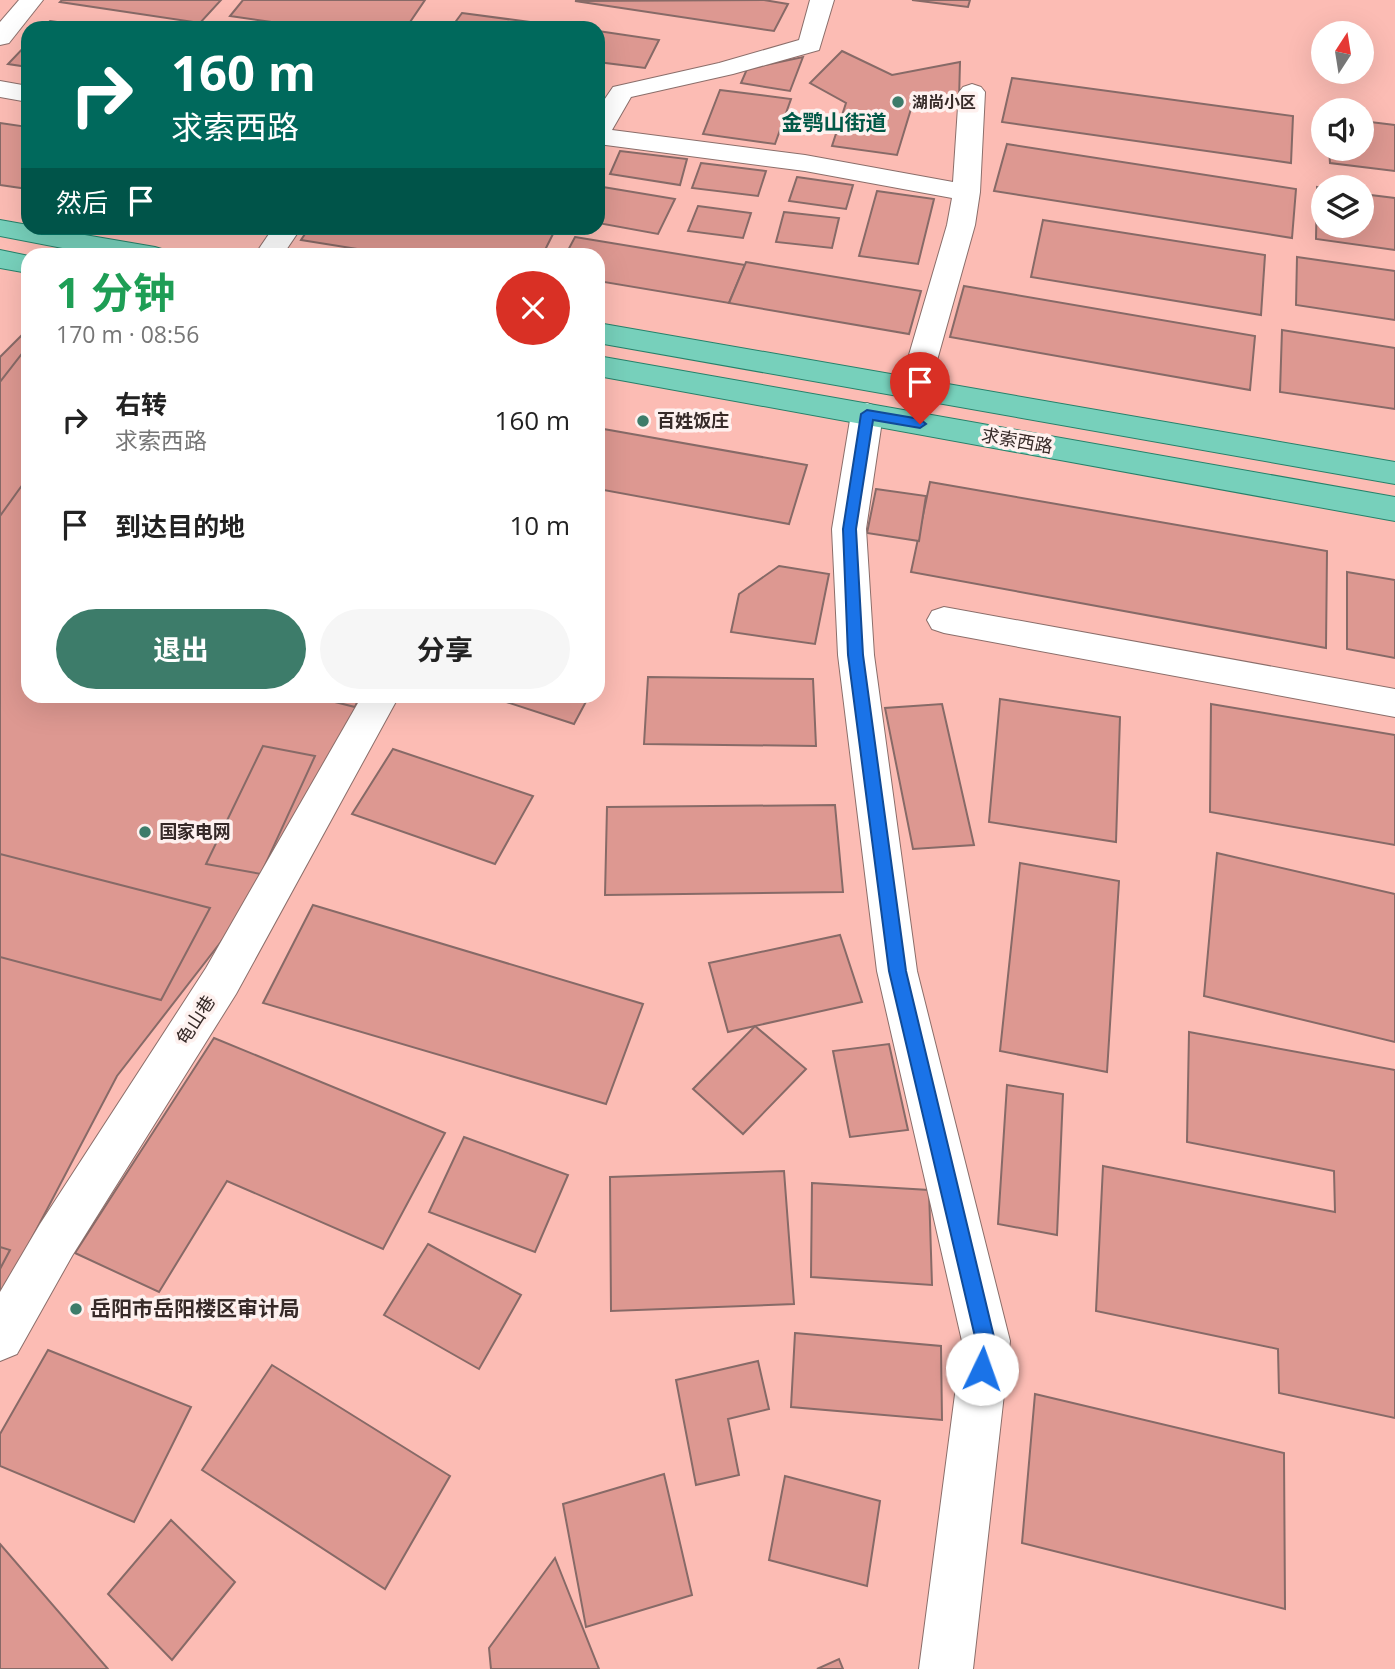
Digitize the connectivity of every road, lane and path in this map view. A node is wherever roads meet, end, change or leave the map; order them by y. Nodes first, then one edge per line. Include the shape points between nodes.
1 (31, 0) edge
2 (821, 0) edge
3 (0, 37) edge
4 (0, 89) edge
5 (972, 92) dead end
6 (21, 93) edge
7 (605, 120) edge
8 (605, 137) edge
9 (966, 192) junction
10 (0, 228) edge
11 (21, 232) edge
12 (39, 235) edge
13 (111, 248) edge
14 (0, 259) edge
15 (21, 263) edge
16 (605, 334) edge
17 (605, 367) edge
18 (914, 389) junction
19 (867, 414) junction
20 (1395, 473) edge
21 (1395, 509) edge
22 (944, 620) dead end
23 (377, 703) edge
24 (1395, 703) edge
25 (0, 1337) edge
26 (946, 1669) edge

1 - 3 street
2 - 7 street via 810,45 622,92
4 - 6 street
5 - 9 street
8 - 9 street via 805,163
9 - 18 street via 961,225
10 - 11 main road
12 - 13 main road
14 - 15 main road
16 - 18 main road, 求索西路
17 - 19 main road, 求索西路
18 - 20 main road, 求索西路
19 - 21 main road, 求索西路
19 - 26 street via 849,529 859,683 897,971 986,1341
22 - 24 street
23 - 25 street, 龟山巷 via 221,981 56,1240

